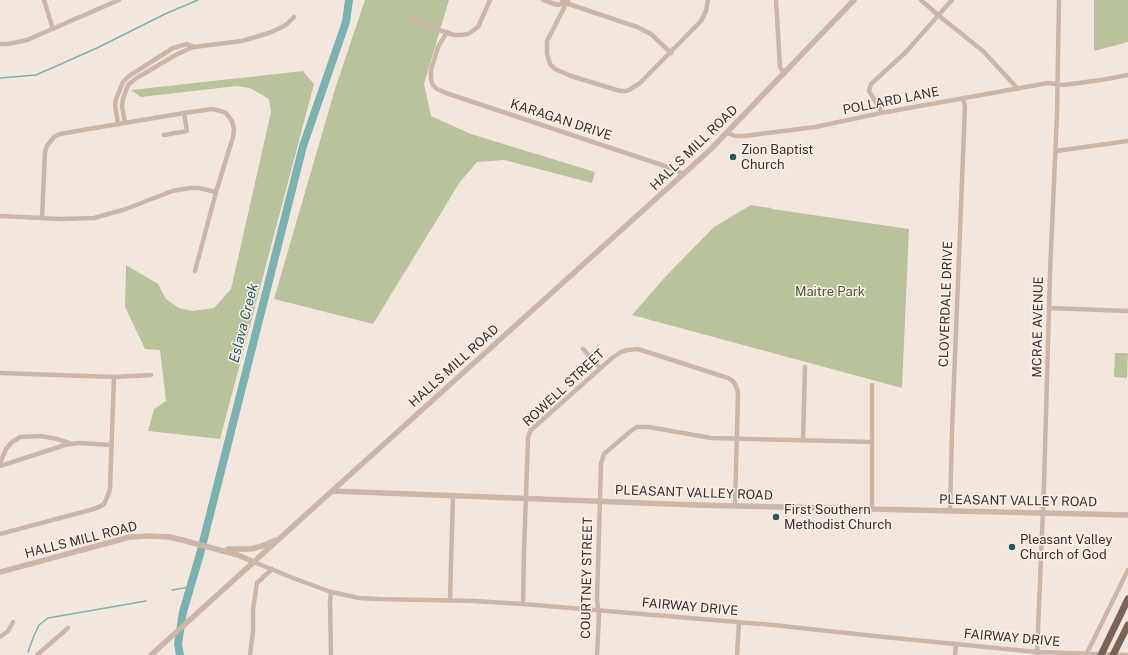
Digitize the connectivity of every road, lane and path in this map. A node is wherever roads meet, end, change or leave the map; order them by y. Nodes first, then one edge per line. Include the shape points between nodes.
1 (44, 0) edge
2 (119, 0) edge
3 (490, 0) edge
4 (543, 0) edge
5 (708, 0) edge
6 (776, 0) edge
7 (854, 0) edge
8 (920, 0) edge
9 (952, 0) edge
10 (1059, 0) edge
11 (566, 1) edge
12 (938, 16) junction
13 (294, 17) dead end
14 (410, 20) dead end
15 (53, 29) junction
16 (447, 32) junction
17 (0, 44) edge
18 (194, 47) junction
19 (671, 53) junction
20 (784, 74) junction
21 (1128, 75) edge
22 (1058, 84) junction
23 (1018, 89) junction
24 (963, 98) junction
25 (184, 113) junction
26 (881, 113) junction
27 (125, 123) junction
28 (118, 124) junction
29 (728, 133) junction
30 (164, 135) dead end
31 (1128, 141) edge
32 (1056, 151) junction
33 (684, 174) junction
34 (216, 192) junction
35 (0, 216) edge
36 (42, 218) junction
37 (195, 271) dead end
38 (1050, 308) junction
39 (1128, 311) edge
40 (582, 349) dead end
41 (805, 367) dead end
42 (600, 368) junction
43 (0, 373) edge
44 (151, 375) dead end
45 (114, 377) junction
46 (872, 385) dead end
47 (737, 438) junction
48 (803, 440) junction
49 (872, 442) junction
50 (71, 444) junction
51 (111, 445) junction
52 (0, 465) edge
53 (332, 490) junction
54 (452, 495) junction
55 (526, 498) junction
56 (599, 501) junction
57 (734, 506) junction
58 (872, 509) junction
59 (950, 511) junction
60 (1042, 513) junction
61 (1128, 515) edge
62 (0, 534) edge
63 (280, 538) junction
64 (216, 549) junction
65 (254, 562) junction
66 (272, 569) junction
67 (1128, 570) edge
68 (0, 572) edge
69 (331, 592) junction
70 (1128, 599) edge
71 (450, 600) junction
72 (523, 604) junction
73 (598, 610) junction
74 (13, 622) dead end
75 (739, 622) junction
76 (1128, 625) edge
77 (68, 628) dead end
78 (0, 637) edge
79 (956, 644) junction
80 (1037, 653) edge
81 (1086, 654) edge
82 (37, 655) edge
83 (151, 655) edge
84 (250, 655) edge
85 (331, 655) edge
86 (597, 655) edge
87 (737, 655) edge
88 (955, 655) edge
89 (1101, 655) edge
90 (1113, 655) edge
91 (1128, 655) edge

1 - 15 street
2 - 15 street
3 - 16 street via 478,27 473,31 461,35
4 - 11 street via 558,5
5 - 19 street via 701,21
6 - 20 street via 780,67
7 - 20 street, HALLS MILL ROAD
8 - 12 street
9 - 12 street
10 - 22 street, MCRAE AVENUE
11 - 19 street via 638,27 651,34
11 - 19 street via 547,41 546,50 550,64 565,74 624,91 640,83
12 - 23 street via 984,52
12 - 26 street via 905,53 871,84 870,91
13 - 18 street via 287,24 269,33 242,41
14 - 16 street
15 - 17 street via 27,40
16 - 33 street, KARAGAN DRIVE via 430,70 431,80 437,89
18 - 27 street via 174,56 128,85 122,106
18 - 28 street via 187,44 174,48 123,82 115,105
20 - 29 street, HALLS MILL ROAD
21 - 22 street, POLLARD LANE
22 - 23 street, POLLARD LANE via 1048,83
22 - 32 street, MCRAE AVENUE
23 - 24 street, POLLARD LANE
24 - 26 street, POLLARD LANE
24 - 59 street, CLOVERDALE DRIVE
25 - 27 street
25 - 30 street via 187,131
25 - 34 street via 221,110 232,121 233,137
26 - 29 street, POLLARD LANE via 762,135 735,136
27 - 28 street
28 - 36 street via 54,137 45,152
29 - 33 street, HALLS MILL ROAD
31 - 32 street
32 - 38 street, MCRAE AVENUE
33 - 53 street, HALLS MILL ROAD
34 - 36 street via 190,188 94,218
34 - 37 street
35 - 36 street
38 - 39 street
38 - 60 street, MCRAE AVENUE
40 - 42 street
41 - 48 street
42 - 47 street, ROWELL STREET via 621,352 638,349 728,378 733,381 738,393
42 - 55 street, ROWELL STREET via 531,430 528,438
43 - 45 street
44 - 45 street
45 - 51 street
46 - 49 street
47 - 48 street, COURTNEY STREET
47 - 56 street, COURTNEY STREET via 711,438 649,427 630,431 604,454
47 - 57 street, ROWELL STREET
48 - 49 street, COURTNEY STREET
49 - 58 street
50 - 51 street
50 - 52 street
50 - 52 street via 41,436 20,438 6,449
51 - 62 street via 110,489 104,504
53 - 54 street, PLEASANT VALLEY ROAD
53 - 63 street, HALLS MILL ROAD
54 - 55 street, PLEASANT VALLEY ROAD
54 - 71 street
55 - 56 street, PLEASANT VALLEY ROAD
55 - 72 street, ROWELL STREET
56 - 57 street, PLEASANT VALLEY ROAD
56 - 73 street, COURTNEY STREET
57 - 58 street, PLEASANT VALLEY ROAD
58 - 59 street, PLEASANT VALLEY ROAD
59 - 60 street, PLEASANT VALLEY ROAD
60 - 61 street, PLEASANT VALLEY ROAD
60 - 80 street, MCRAE AVENUE
63 - 64 street via 251,549
63 - 65 street, HALLS MILL ROAD
64 - 65 street, HALLS MILL ROAD via 238,554
64 - 68 street, HALLS MILL ROAD via 170,537 130,537
65 - 66 street, FAIRWAY DRIVE
65 - 83 street
66 - 69 street, FAIRWAY DRIVE
66 - 84 street via 257,583
67 - 81 street
69 - 71 street, FAIRWAY DRIVE via 366,598
69 - 85 street
70 - 89 main road
71 - 72 street, FAIRWAY DRIVE
72 - 73 street, FAIRWAY DRIVE
73 - 75 street, FAIRWAY DRIVE
73 - 86 street, COURTNEY STREET
74 - 78 street via 8,631
75 - 79 street, FAIRWAY DRIVE
75 - 87 street
76 - 90 main road
77 - 82 street
79 - 80 street, FAIRWAY DRIVE
79 - 88 street
80 - 81 street, FAIRWAY DRIVE
81 - 89 street, FAIRWAY DRIVE
89 - 90 street, FAIRWAY DRIVE
90 - 91 street, FAIRWAY DRIVE

